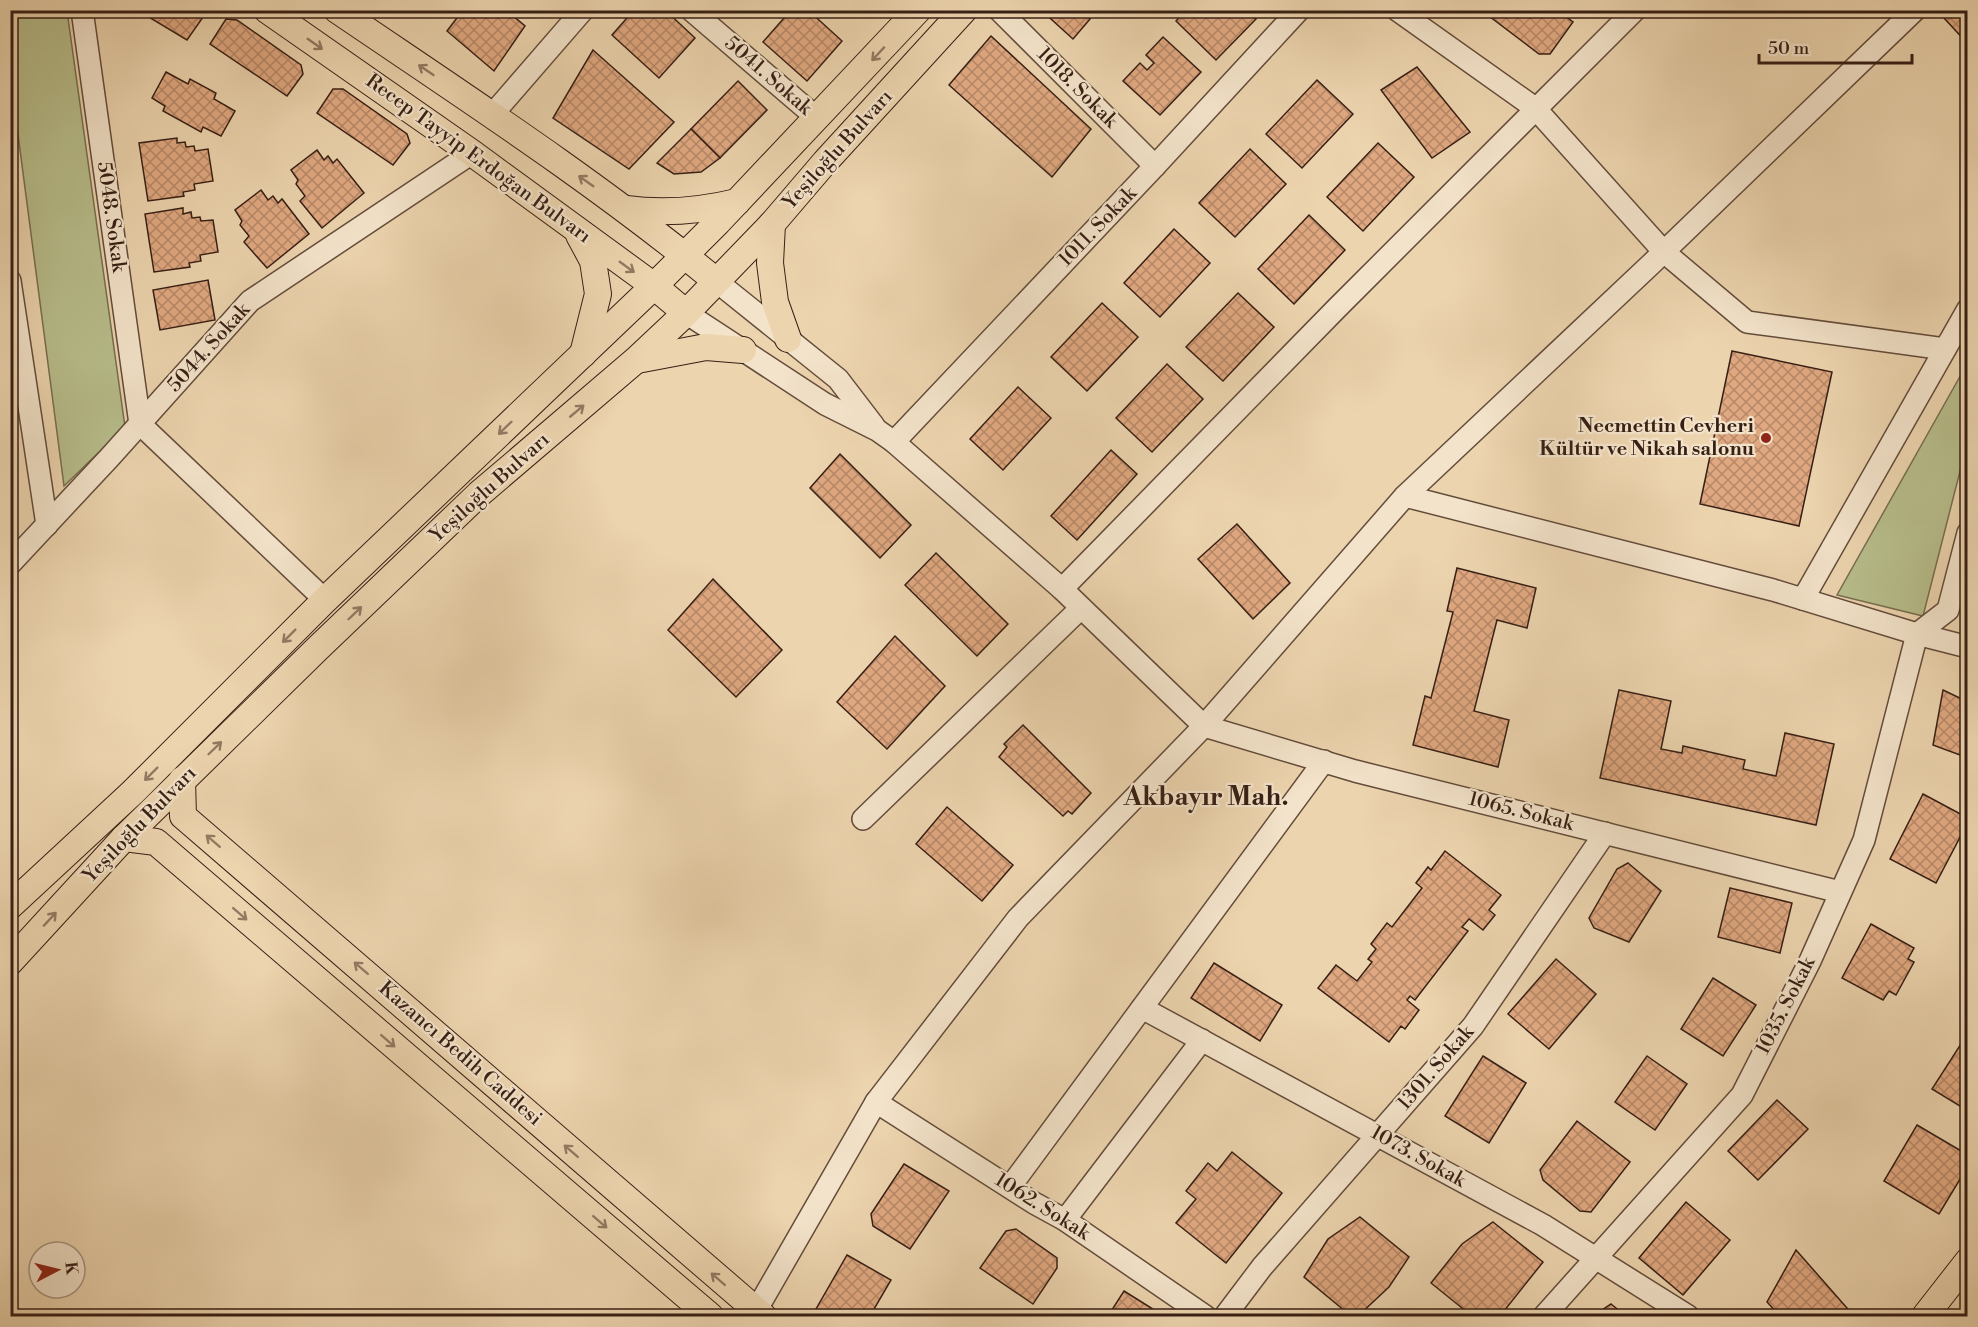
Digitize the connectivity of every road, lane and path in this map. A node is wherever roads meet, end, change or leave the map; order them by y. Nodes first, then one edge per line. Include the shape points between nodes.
1 (82, 10) edge
2 (267, 10) edge
3 (337, 10) edge
4 (583, 10) edge
5 (691, 10) edge
6 (918, 10) edge
7 (964, 10) edge
8 (999, 10) edge
9 (1299, 10) edge
10 (1397, 10) edge
11 (1635, 10) edge
12 (1915, 10) edge
13 (1535, 108) junction
14 (492, 115) junction
15 (817, 118) junction
16 (472, 153) junction
17 (1155, 166) junction
18 (737, 202) junction
19 (626, 209) junction
20 (772, 224) junction
21 (576, 229) junction
22 (1664, 252) junction
23 (684, 255) junction
24 (10, 281) edge
25 (716, 281) junction
26 (654, 286) junction
27 (1968, 309) edge
28 (686, 313) junction
29 (788, 339) junction
30 (1945, 349) junction
31 (743, 350) junction
32 (583, 354) junction
33 (636, 360) junction
34 (140, 424) junction
35 (885, 436) junction
36 (1405, 496) junction
37 (47, 525) junction
38 (1968, 533) edge
39 (10, 564) edge
40 (1062, 589) junction
41 (1803, 599) junction
42 (325, 600) junction
43 (1081, 608) junction
44 (1917, 634) junction
45 (1968, 646) edge
46 (1204, 726) junction
47 (1324, 761) junction
48 (182, 780) junction
49 (863, 819) dead end
50 (1605, 833) junction
51 (124, 838) junction
52 (1840, 892) junction
53 (10, 906) edge
54 (10, 962) edge
55 (1142, 1008) junction
56 (1202, 1040) junction
57 (876, 1102) junction
58 (1377, 1135) junction
59 (1010, 1187) junction
60 (1065, 1220) junction
61 (1596, 1257) junction
62 (1968, 1261) edge
63 (757, 1315) edge
64 (710, 1317) edge
65 (1204, 1317) edge
66 (1225, 1317) edge
67 (1544, 1317) edge
68 (1688, 1317) edge
69 (1925, 1317) edge

1 - 34 street, 5048. Sokak
2 -> 16 main road, Recep Tayyip Erdoğan Bulvarı
14 -> 3 main road, Recep Tayyip Erdoğan Bulvarı
4 - 14 street
5 - 15 street, 5041. Sokak
6 -> 15 main road, Yeşiloğlu Bulvarı
7 - 20 main road, Yeşiloğlu Bulvarı
8 - 17 street, 1018. Sokak
9 - 17 street, 1011. Sokak
10 - 13 street
11 - 13 street
12 - 22 street
13 - 22 street
13 - 40 street
19 -> 14 main road, Recep Tayyip Erdoğan Bulvarı
15 - 18 main road, Yeşiloğlu Bulvarı
16 - 21 main road, Recep Tayyip Erdoğan Bulvarı
16 - 34 street, 5044. Sokak via 250,301
17 - 35 street, 1011. Sokak
18 - 19 main road via 681,212
18 - 23 main road, Yeşiloğlu Bulvarı
19 - 23 main road, Recep Tayyip Erdoğan Bulvarı
20 - 25 main road, Yeşiloğlu Bulvarı
20 - 29 main road via 770,263 775,302
21 -> 26 main road, Recep Tayyip Erdoğan Bulvarı
21 - 32 main road via 593,261 598,294
22 - 30 street via 1746,322
22 - 36 street
23 - 25 main road, Recep Tayyip Erdoğan Bulvarı
23 - 26 main road, Yeşiloğlu Bulvarı
24 - 37 street
25 - 28 main road, Yeşiloğlu Bulvarı
25 - 29 street
26 - 28 main road, Recep Tayyip Erdoğan Bulvarı
26 - 32 main road, Yeşiloğlu Bulvarı
27 - 30 street
28 - 31 street
28 - 33 main road, Yeşiloğlu Bulvarı
29 - 35 street via 838,380
30 - 41 street
31 - 33 main road via 706,346
31 - 35 street via 825,404
32 -> 42 main road, Yeşiloğlu Bulvarı
48 -> 33 main road, Yeşiloğlu Bulvarı via 479,494
34 - 37 street, 5044. Sokak
34 - 42 street
35 - 40 street
36 - 41 street
36 - 46 street
37 - 39 street, 5044. Sokak
38 - 44 street via 1948,610
40 - 43 street
41 - 44 street
42 -> 53 main road, Yeşiloğlu Bulvarı via 134,792
43 - 46 street
43 - 49 street
44 - 45 street
44 - 52 street, 1035. Sokak via 1864,840
46 - 47 street, 1065. Sokak
46 - 57 street via 1018,918
47 - 50 street, 1065. Sokak
47 - 55 street
48 - 51 main road, Yeşiloğlu Bulvarı
63 -> 48 main road, Kazancı Bedih Caddesi via 183,816
50 - 52 street, 1065. Sokak
50 - 58 street, 1301. Sokak via 1473,1026
54 -> 51 main road, Yeşiloğlu Bulvarı
51 -> 64 main road, Kazancı Bedih Caddesi via 156,842
52 - 61 street, 1035. Sokak via 1742,1095
55 - 56 street, 1073. Sokak
55 - 59 street
56 - 58 street, 1073. Sokak
56 - 60 street
57 - 59 street, 1062. Sokak
57 - 63 street
58 - 61 street, 1073. Sokak
58 - 66 street, 1301. Sokak via 1262,1266
59 - 60 street, 1062. Sokak
60 - 65 street, 1062. Sokak
61 - 67 street, 1035. Sokak
61 - 68 street, 1073. Sokak
62 - 69 main road

